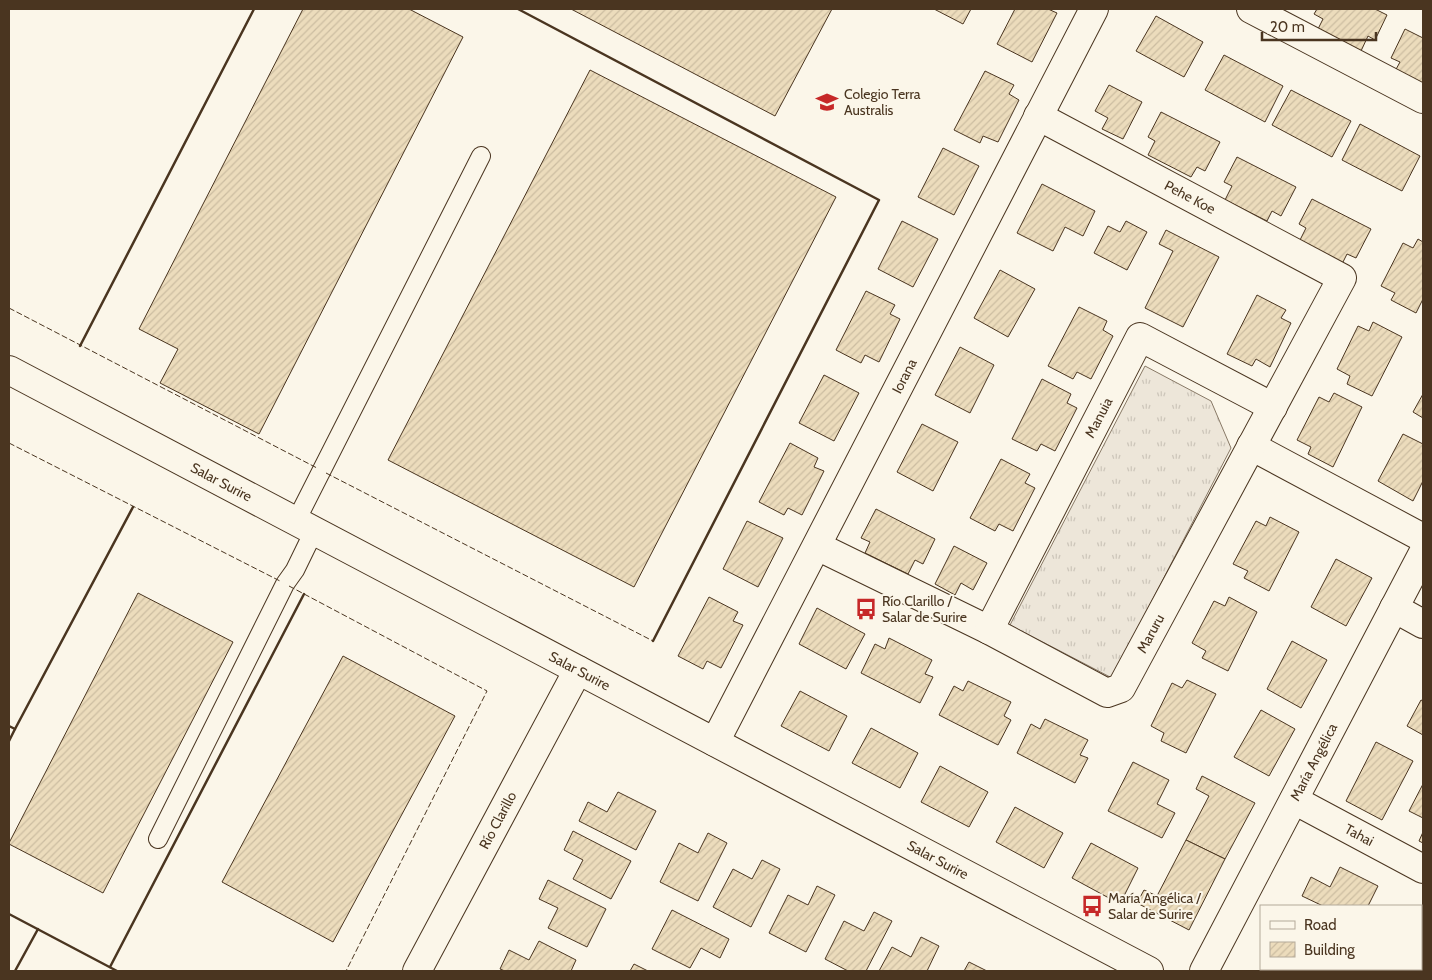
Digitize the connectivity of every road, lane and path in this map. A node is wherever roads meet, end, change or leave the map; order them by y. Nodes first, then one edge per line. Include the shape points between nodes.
1 (1094, 9) edge
2 (1251, 9) edge
3 (1423, 98) edge
4 (1038, 116) junction
5 (481, 156) dead end
6 (1342, 278) joint
7 (9, 370) edge
8 (1273, 407) junction
9 (1251, 446) junction
10 (305, 526) junction
11 (1423, 538) edge
12 (817, 546) junction
13 (1423, 552) edge
14 (1394, 608) junction
15 (1423, 624) edge
16 (989, 630) junction
17 (578, 670) junction
18 (715, 742) junction
19 (1294, 800) junction
20 (158, 839) dead end
21 (1423, 869) edge
22 (417, 971) edge
23 (1149, 971) edge
24 (1204, 971) edge

1 - 4 street, Iorana
2 - 3 street
4 - 6 street, Pehe Koe
4 - 12 street, Iorana
5 - 10 lane
6 - 8 street, Maruru
7 - 10 street, Salar Surire
8 - 9 street, Maruru
8 - 16 street, Manuia via 1140,337
9 - 11 street
9 - 16 street, Maruru via 1121,688 1107,693
10 - 17 street, Salar Surire
10 - 20 lane via 294,570
12 - 16 street, Maruru
12 - 18 street, Iorana
13 - 14 street, María Angélica
14 - 15 street
14 - 19 street, María Angélica
17 - 18 street, Salar Surire
17 - 22 street, Río Clarillo
18 - 23 street, Salar Surire
19 - 21 street, Tahai
19 - 24 street, María Angélica

